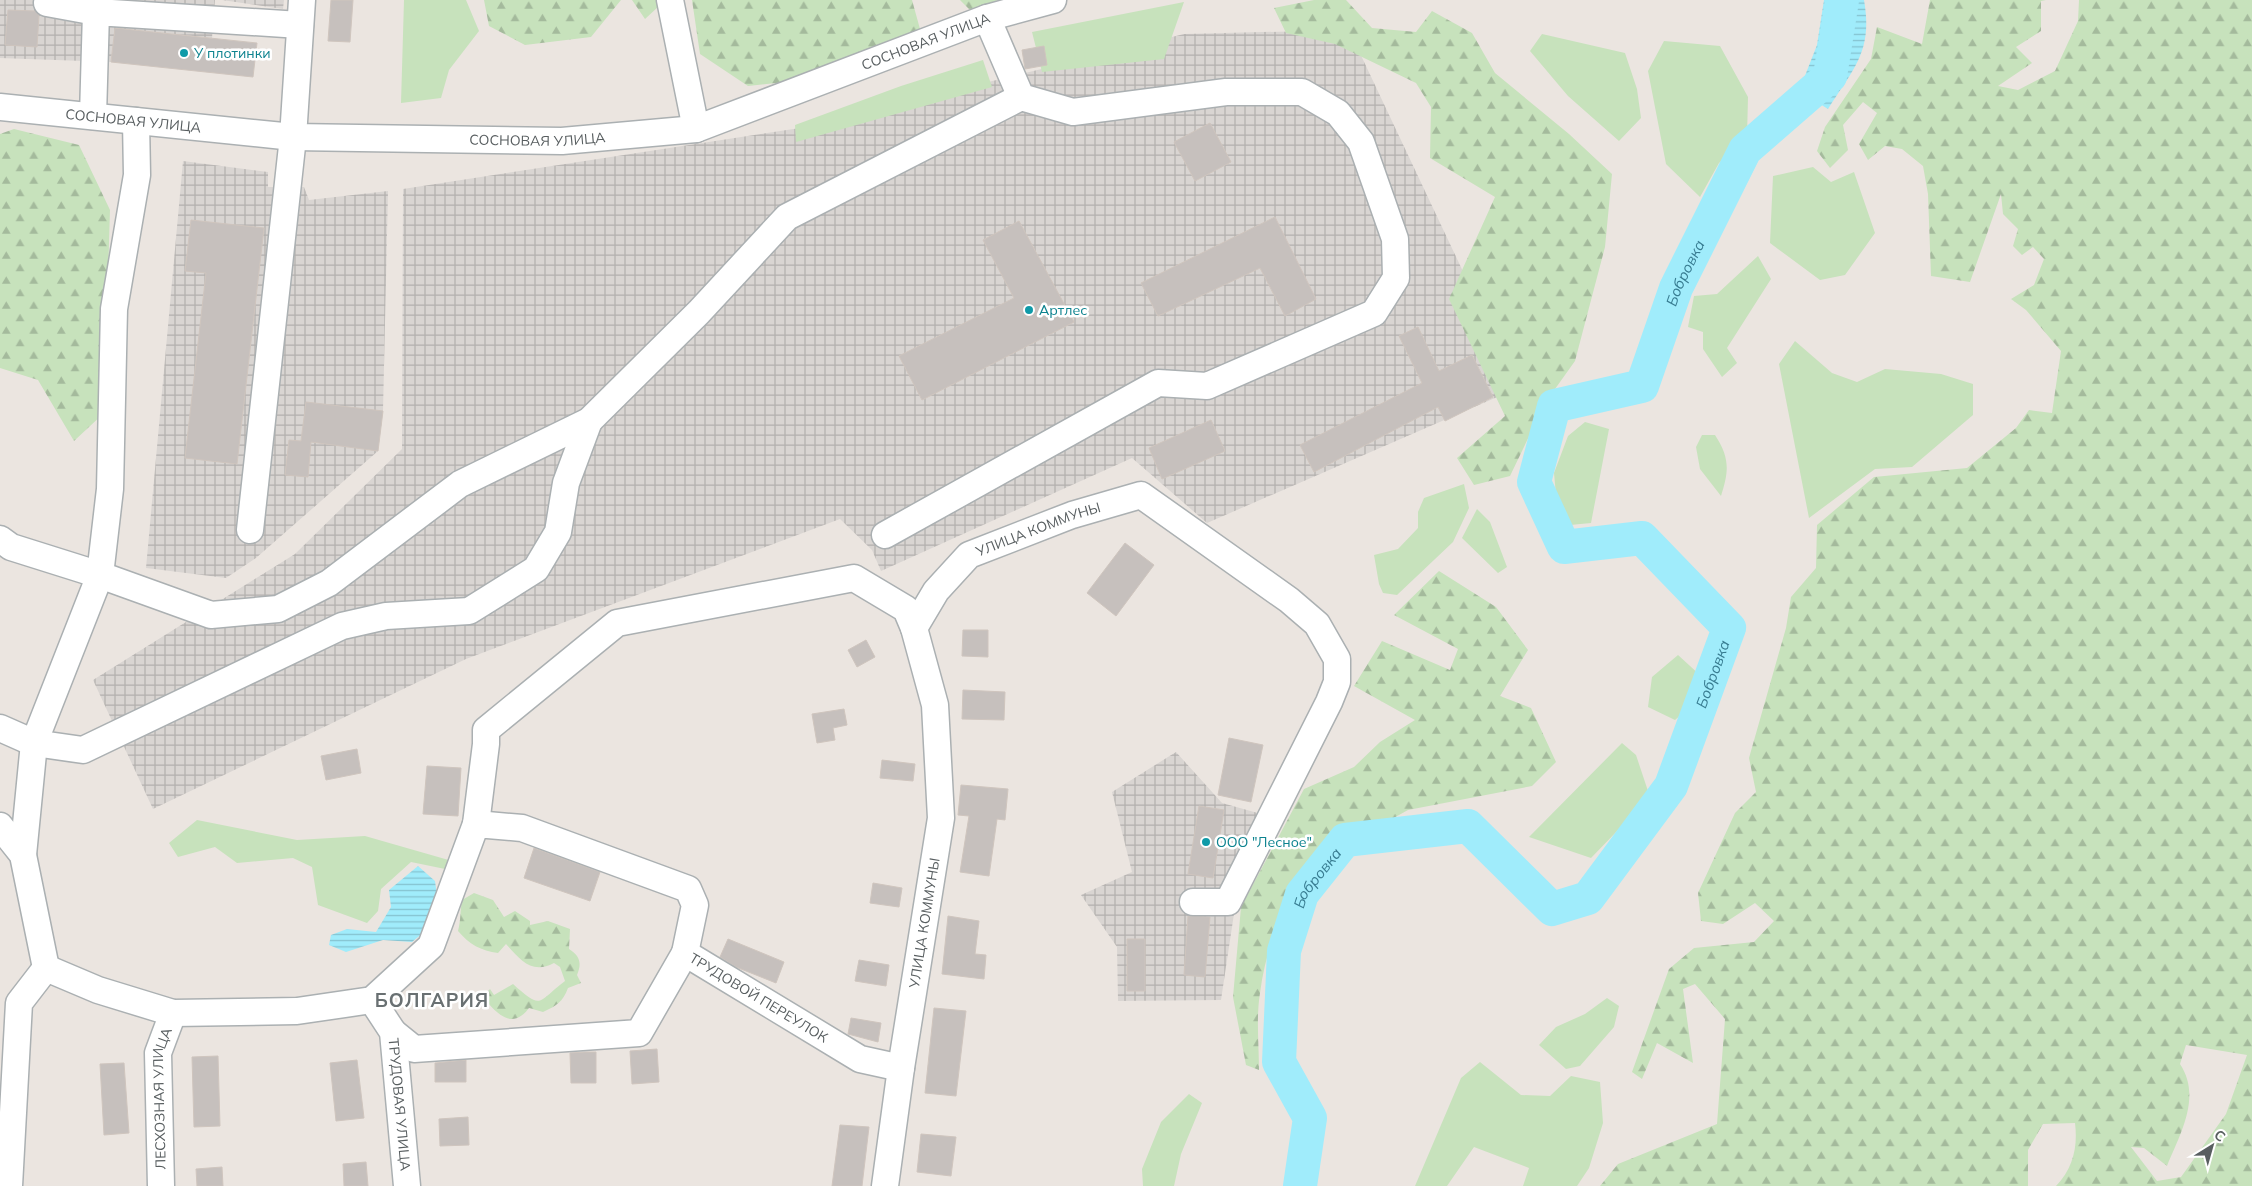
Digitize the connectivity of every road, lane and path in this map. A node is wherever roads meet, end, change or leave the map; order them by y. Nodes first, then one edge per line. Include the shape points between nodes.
1 (48, 0) edge
2 (670, 0) edge
3 (1053, 0) edge
4 (96, 12) junction
5 (301, 13) edge
6 (987, 18) junction
7 (1021, 97) junction
8 (0, 107) edge
9 (93, 116) junction
10 (136, 121) junction
11 (696, 129) junction
12 (293, 137) junction
13 (589, 421) junction
14 (250, 530) dead end
15 (885, 535) dead end
16 (0, 539) edge
17 (100, 575) junction
18 (914, 628) junction
19 (0, 728) edge
20 (34, 743) junction
21 (476, 824) junction
22 (0, 826) edge
23 (23, 855) junction
24 (1193, 902) dead end
25 (685, 953) junction
26 (46, 968) junction
27 (372, 1000) junction
28 (173, 1013) junction
29 (393, 1032) junction
30 (901, 1068) junction
31 (9, 1186) edge
32 (161, 1186) edge
33 (407, 1186) edge
34 (885, 1186) edge

1 - 4 street via 47,3
2 - 11 street
3 - 6 street, СОСНОВАЯ УЛИЦА
4 - 5 street
4 - 9 street
5 - 12 street
6 - 7 street
6 - 11 street, СОСНОВАЯ УЛИЦА
7 - 13 street via 786,217 699,312
7 - 15 street via 1073,112 1226,92 1302,92 1338,113 1361,142 1395,239 1396,278 1374,312 1207,386 1158,383
8 - 9 street, СОСНОВАЯ УЛИЦА
9 - 10 street, СОСНОВАЯ УЛИЦА
10 - 12 street, СОСНОВАЯ УЛИЦА
10 - 17 street via 137,175 114,309 110,489
11 - 12 street, СОСНОВАЯ УЛИЦА via 562,141
12 - 14 street
13 - 17 street via 460,484 329,583 278,609 211,615
13 - 20 street via 566,483 558,532 536,569 470,611 386,616 342,626 83,750
16 - 17 street via 12,547
17 - 20 street
18 - 21 street via 906,609 854,578 617,623 486,730
18 - 24 street, УЛИЦА КОММУНЫ via 936,591 969,555 1072,516 1141,495 1289,600 1317,624 1337,658 1337,682 1329,702 1228,902
18 - 30 street, УЛИЦА КОММУНЫ via 936,705 941,818
19 - 20 street
20 - 23 street
21 - 25 street via 522,828 688,889 695,905
21 - 27 street via 431,946
22 - 23 street
23 - 26 street
25 - 29 street, ТРУДОВОЙ ПЕРЕУЛОК via 639,1033 414,1049
25 - 30 street, ТРУДОВОЙ ПЕРЕУЛОК via 860,1059
26 - 28 street via 98,990
26 - 31 street via 19,1003
27 - 28 street via 298,1011
27 - 29 street, ТРУДОВАЯ УЛИЦА
28 - 32 street, ЛЕСХОЗНАЯ УЛИЦА via 158,1053
29 - 33 street, ТРУДОВАЯ УЛИЦА
30 - 34 street, УЛИЦА КОММУНЫ

